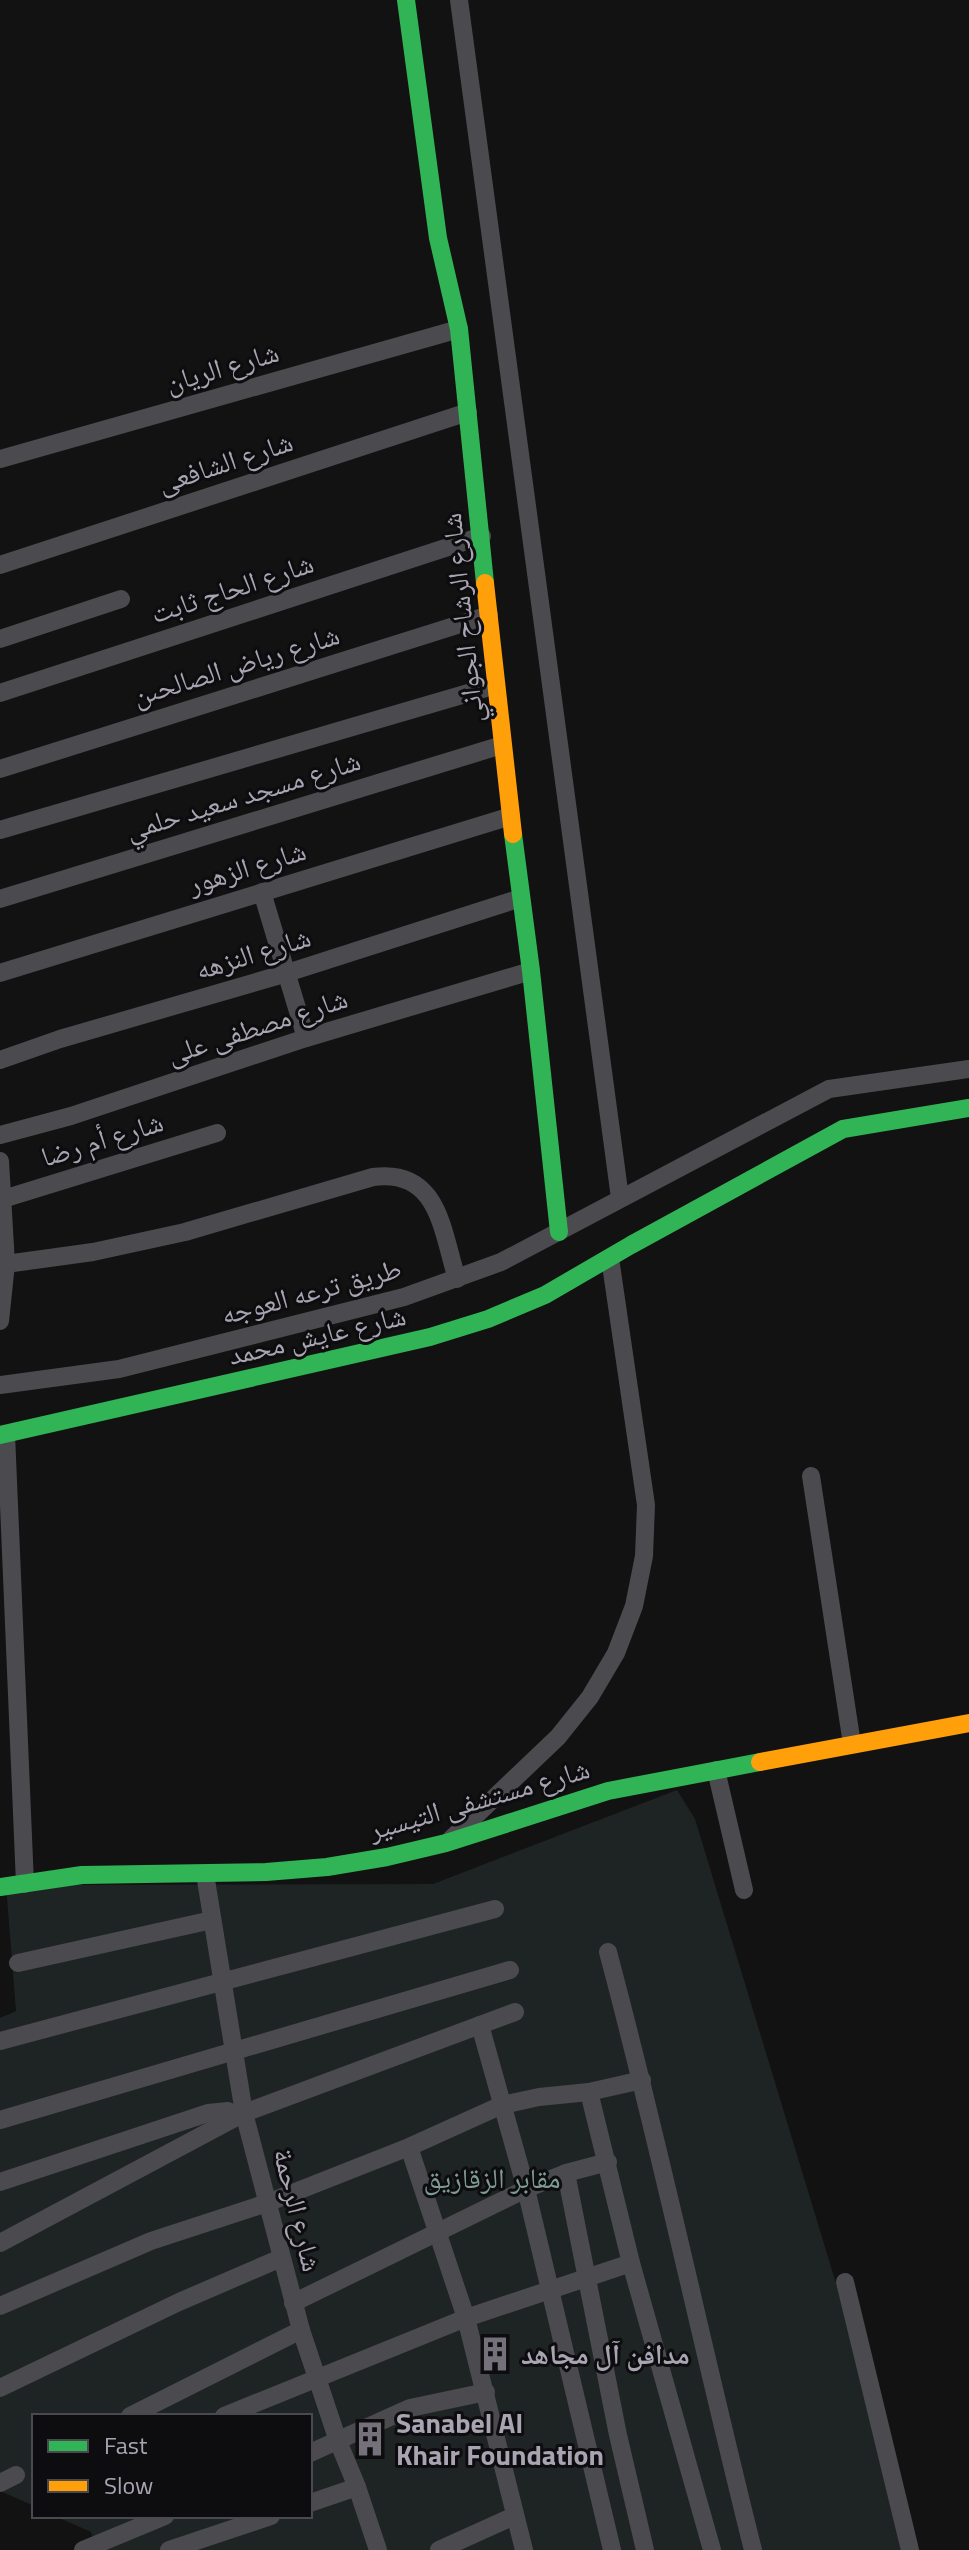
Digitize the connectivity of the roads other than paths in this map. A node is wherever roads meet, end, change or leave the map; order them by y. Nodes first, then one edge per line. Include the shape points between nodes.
1 (406, 0) edge
2 (459, 0) edge
3 (459, 329) junction
4 (468, 412) junction
5 (0, 459) edge
6 (482, 536) junction
7 (0, 565) edge
8 (121, 599) dead end
9 (489, 615) junction
10 (0, 639) edge
11 (496, 685) junction
12 (0, 693) edge
13 (502, 745) junction
14 (0, 769) edge
15 (511, 816) junction
16 (0, 830) edge
17 (262, 892) junction
18 (521, 898) junction
19 (0, 899) edge
20 (531, 971) junction
21 (0, 973) edge
22 (287, 973) junction
23 (306, 1038) junction
24 (0, 1060) edge
25 (969, 1069) edge
26 (969, 1108) edge
27 (217, 1133) dead end
28 (0, 1135) edge
29 (0, 1161) edge
30 (620, 1198) junction
31 (3, 1199) junction
32 (2, 1219) edge
33 (559, 1232) junction
34 (610, 1258) junction
35 (6, 1264) junction
36 (457, 1279) junction
37 (1, 1311) edge
38 (0, 1385) edge
39 (3, 1434) edge
40 (811, 1476) dead end
41 (6, 1552) edge
42 (969, 1723) edge
43 (852, 1744) junction
44 (716, 1770) junction
45 (446, 1843) junction
46 (205, 1874) junction
47 (25, 1884) junction
48 (0, 1887) edge
49 (744, 1890) dead end
50 (495, 1909) dead end
51 (212, 1920) junction
52 (608, 1952) dead end
53 (18, 1963) dead end
54 (510, 1970) dead end
55 (221, 1982) junction
56 (515, 2012) dead end
57 (480, 2025) junction
58 (0, 2041) edge
59 (233, 2051) junction
60 (642, 2080) junction
61 (589, 2092) junction
62 (502, 2105) junction
63 (240, 2115) junction
64 (0, 2120) edge
65 (409, 2147) junction
66 (608, 2162) junction
67 (566, 2173) junction
68 (0, 2182) edge
69 (526, 2189) junction
70 (267, 2203) junction
71 (437, 2234) junction
72 (0, 2243) edge
73 (281, 2258) junction
74 (631, 2263) junction
75 (587, 2276) junction
76 (845, 2282) dead end
77 (550, 2289) junction
78 (293, 2303) junction
79 (0, 2306) edge
80 (466, 2318) junction
81 (301, 2330) junction
82 (317, 2377) junction
83 (0, 2388) edge
84 (486, 2392) junction
85 (134, 2414) edge
86 (229, 2414) edge
87 (338, 2441) junction
88 (312, 2452) edge
89 (357, 2487) junction
90 (312, 2502) edge
91 (514, 2516) junction
92 (160, 2518) edge
93 (265, 2518) edge
94 (83, 2550) edge
95 (169, 2550) edge
96 (378, 2550) edge
97 (439, 2550) edge
98 (524, 2550) edge
99 (612, 2550) edge
100 (645, 2550) edge
101 (712, 2550) edge
102 (753, 2550) edge
103 (910, 2550) edge

1 - 3 street, شارع الرشاح الجواني via 438,238
2 - 30 street
3 - 4 street, شارع الرشاح الجواني
3 - 5 street, شارع الريان
4 - 6 street, شارع الرشاح الجواني
4 - 7 street, شارع الشافعى
6 - 9 street, شارع الرشاح الجواني
6 - 12 street, شارع الحاج ثابت
8 - 10 street
9 - 11 street, شارع الرشاح الجواني
9 - 14 street, شارع رياض الصالحىن
11 - 13 street, شارع الرشاح الجواني
11 - 16 street
13 - 15 street, شارع الرشاح الجواني
13 - 19 street, شارع مسجد سعيد حلمي
15 - 17 street, شارع الزهور
15 - 18 street, شارع الرشاح الجواني
17 - 21 street, شارع الزهور
17 - 22 street
18 - 20 street, شارع الرشاح الجواني
18 - 22 street, شارع النزهه
20 - 23 street, شارع مصطفى على
20 - 33 street, شارع الرشاح الجواني
22 - 23 street
22 - 24 street, شارع النزهه
23 - 28 street, شارع مصطفى على
25 - 30 street, طريق ترعه العوجه via 829,1089
26 - 34 street, شارع عايش محمد via 843,1129
27 - 31 street, شارع أم رضا
29 - 31 street
30 - 33 street, طريق ترعه العوجه
31 - 32 street
32 - 35 street
33 - 36 street, طريق ترعه العوجه
34 - 39 street, شارع عايش محمد via 545,1295 430,1337
34 - 45 street via 646,1505 644,1556 634,1606 616,1653 590,1697 549,1746
35 - 36 street via 185,1232 390,1175 420,1185 431,1198
35 - 37 street
36 - 38 street, طريق ترعه العوجه via 119,1369
39 - 41 street
40 - 43 street
41 - 47 street
42 - 43 street, شارع مستشفى التيسير
43 - 44 street, شارع مستشفى التيسير
44 - 45 street, شارع مستشفى التيسير via 608,1791
44 - 49 street
45 - 46 street, شارع مستشفى التيسير via 327,1867
46 - 47 street, شارع مستشفى التيسير via 82,1875
46 - 51 street, شارع الرحمة
47 - 48 street, شارع مستشفى التيسير
50 - 55 street
51 - 53 street
51 - 55 street, شارع الرحمة
52 - 60 street
54 - 59 street
55 - 58 street
55 - 59 street, شارع الرحمة
56 - 57 street
57 - 62 street
57 - 63 street
59 - 63 street, شارع الرحمة
59 - 64 street
60 - 61 street
60 - 102 street
61 - 62 street
61 - 66 street
62 - 65 street
62 - 69 street
63 - 68 street via 208,2113
63 - 70 street, شارع الرحمة
63 - 72 street
65 - 70 street
65 - 71 street
66 - 67 street
66 - 74 street
67 - 69 street
67 - 75 street
69 - 71 street
69 - 77 street
70 - 73 street, شارع الرحمة
70 - 79 street via 151,2241
71 - 78 street
71 - 80 street
73 - 78 street, شارع الرحمة
73 - 83 street
74 - 75 street
74 - 101 street
75 - 77 street
75 - 100 street
76 - 103 street
77 - 80 street
77 - 99 street
78 - 81 street, شارع الرحمة
80 - 82 street
80 - 84 street
81 - 82 street, شارع الرحمة
81 - 85 street
82 - 86 street
82 - 87 street, شارع الرحمة
84 - 87 street via 410,2408
84 - 91 street
87 - 88 street
87 - 89 street, شارع الرحمة
89 - 90 street
89 - 96 street, شارع الرحمة
91 - 97 street
91 - 98 street
92 - 94 street
93 - 95 street

